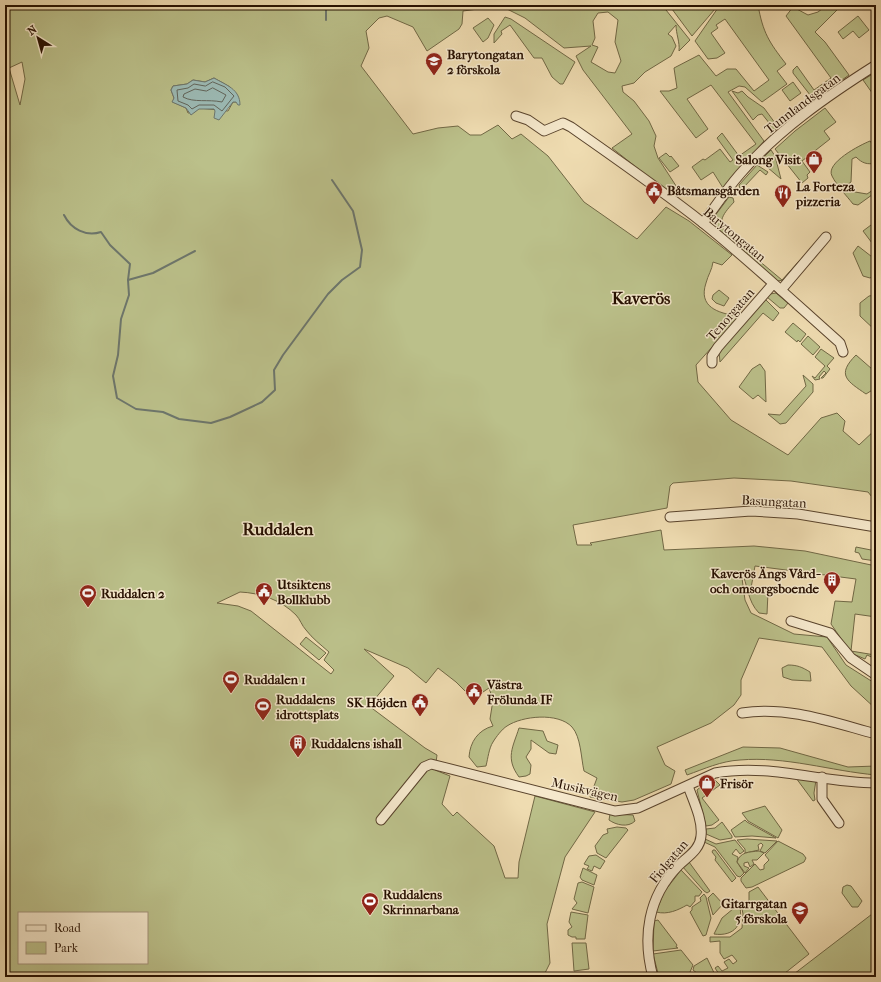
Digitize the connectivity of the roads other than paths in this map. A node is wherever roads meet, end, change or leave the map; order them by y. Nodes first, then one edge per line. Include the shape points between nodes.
1 (876, 65) edge
2 (516, 116) dead end
3 (703, 223) junction
4 (826, 238) dead end
5 (773, 284) junction
6 (780, 290) junction
7 (843, 352) dead end
8 (712, 363) dead end
9 (670, 516) dead end
10 (876, 527) edge
11 (791, 621) dead end
12 (876, 674) edge
13 (742, 713) dead end
14 (876, 734) edge
15 (822, 777) junction
16 (876, 783) edge
17 (688, 786) junction
18 (381, 820) dead end
19 (839, 823) dead end
20 (653, 977) edge

1 - 3 street, Tunnlandsgatan via 793,123 769,144 741,173
2 - 3 street, Barytongatan via 528,120 544,131 564,123
3 - 5 street, Barytongatan
4 - 6 street
5 - 6 street, Barytongatan
5 - 8 street, Tenorgatan via 718,347 712,356
6 - 7 street, Barytongatan via 840,343
9 - 10 street, Basungatan via 752,511 798,514
11 - 12 street via 830,633 851,658
13 - 14 street via 759,710 798,713
15 - 16 street, Musikvägen
15 - 17 street, Musikvägen via 773,771 729,771 715,773
15 - 19 street via 822,798
17 - 18 street, Musikvägen via 638,808 615,811 431,764 424,767
17 - 20 street, Fiolgatan via 701,828 701,838 693,853 668,877 655,900 648,933 648,952

